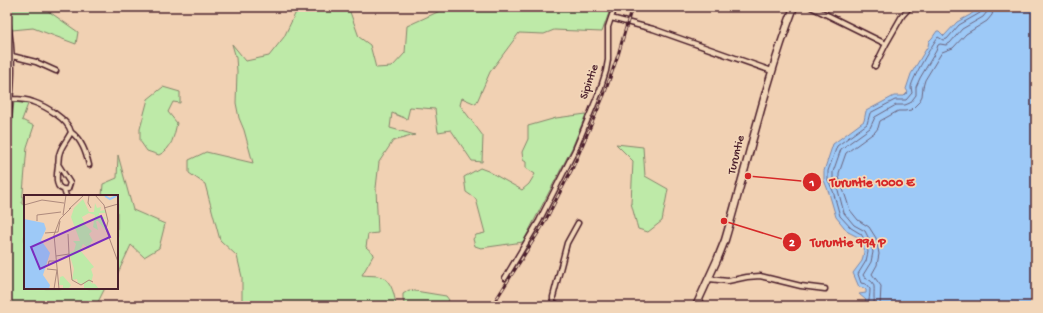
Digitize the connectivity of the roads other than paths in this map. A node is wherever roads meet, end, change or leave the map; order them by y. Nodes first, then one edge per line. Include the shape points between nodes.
1 (615, 7) edge
2 (794, 7) edge
3 (811, 7) edge
4 (910, 7) edge
5 (611, 18) junction
6 (7, 20) edge
7 (886, 44) junction
8 (12, 56) junction
9 (875, 66) dead end
10 (56, 71) dead end
11 (772, 71) junction
12 (11, 99) junction
13 (7, 128) edge
14 (71, 132) junction
15 (58, 164) junction
16 (90, 165) dead end
17 (64, 190) junction
18 (66, 195) edge
19 (578, 223) dead end
20 (505, 278) dead end
21 (709, 279) junction
22 (825, 289) dead end
23 (558, 306) edge
24 (696, 306) edge

1 - 5 street, Sipintie
2 - 11 main road, Turuntie
3 - 7 street
4 - 7 street
5 - 11 street via 653,29
5 - 20 street, Sipintie via 608,27 608,60 600,90 575,150 539,221
6 - 8 street
7 - 9 street
8 - 10 street via 36,62
8 - 12 street
11 - 21 main road, Turuntie via 725,240
12 - 13 street
12 - 14 street via 32,101 67,122
14 - 15 street via 59,152
14 - 16 street via 77,136
15 - 17 street via 57,184
15 - 17 street via 70,182 68,189
17 - 18 street
19 - 23 street via 567,243 553,297 553,303
21 - 22 street via 728,281 760,276
21 - 24 main road, Turuntie

